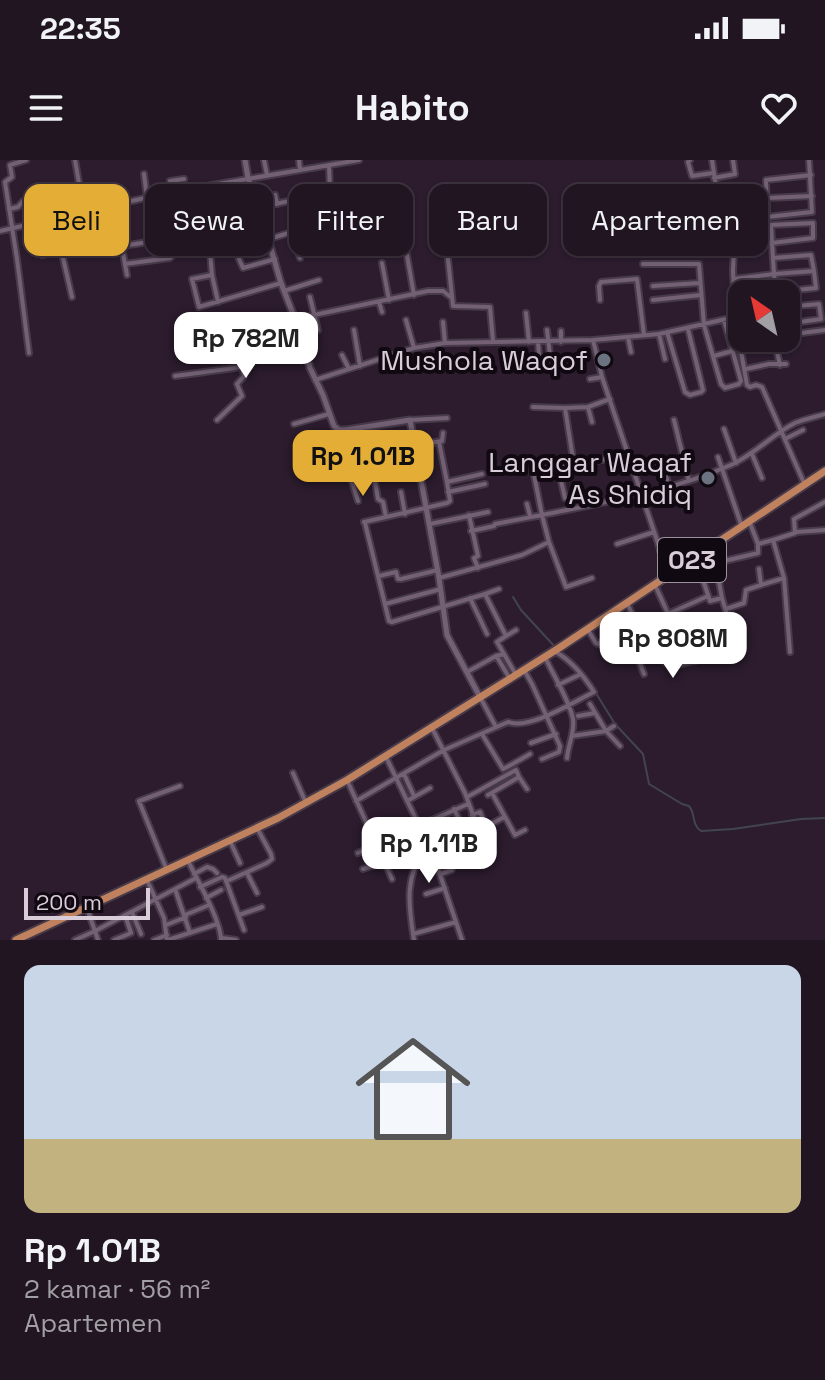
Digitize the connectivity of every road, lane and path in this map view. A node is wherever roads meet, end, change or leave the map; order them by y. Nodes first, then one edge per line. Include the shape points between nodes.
1 (26, 160) edge
2 (75, 160) edge
3 (245, 160) edge
4 (264, 160) edge
5 (299, 160) edge
6 (359, 160) edge
7 (690, 160) edge
8 (720, 160) edge
9 (733, 160) edge
10 (809, 160) edge
11 (712, 161) edge
12 (321, 163) edge
13 (329, 165) junction
14 (300, 170) junction
15 (144, 174) dead end
16 (267, 175) junction
17 (811, 175) junction
18 (714, 176) junction
19 (248, 178) junction
20 (184, 179) dead end
21 (79, 184) edge
22 (145, 184) edge
23 (170, 184) edge
24 (215, 184) edge
25 (250, 184) edge
26 (328, 184) edge
27 (715, 184) edge
28 (766, 184) edge
29 (3, 189) edge
30 (275, 195) dead end
31 (812, 196) junction
32 (768, 199) edge
33 (24, 201) edge
34 (289, 202) edge
35 (277, 204) junction
36 (273, 205) edge
37 (9, 209) junction
38 (768, 217) edge
39 (24, 225) edge
40 (768, 226) edge
41 (12, 228) junction
42 (0, 231) edge
43 (273, 238) edge
44 (770, 243) junction
45 (129, 245) edge
46 (273, 252) edge
47 (63, 256) edge
48 (124, 256) edge
49 (210, 256) edge
50 (407, 256) edge
51 (734, 256) edge
52 (300, 258) dead end
53 (773, 258) junction
54 (239, 259) dead end
55 (275, 259) junction
56 (448, 259) dead end
57 (382, 263) dead end
58 (125, 264) junction
59 (643, 264) dead end
60 (814, 271) junction
61 (774, 274) junction
62 (127, 275) dead end
63 (212, 275) junction
64 (734, 279) joint
65 (319, 280) dead end
66 (775, 280) edge
67 (281, 283) junction
68 (700, 283) junction
69 (653, 286) dead end
70 (800, 290) edge
71 (284, 291) junction
72 (414, 295) junction
73 (701, 295) junction
74 (72, 297) dead end
75 (310, 297) dead end
76 (452, 298) junction
77 (389, 300) junction
78 (600, 300) dead end
79 (653, 300) dead end
80 (218, 302) junction
81 (379, 302) junction
82 (800, 306) edge
83 (382, 312) dead end
84 (526, 313) dead end
85 (314, 314) junction
86 (295, 319) junction
87 (728, 319) edge
88 (406, 320) dead end
89 (724, 320) junction
90 (443, 322) dead end
91 (800, 322) edge
92 (704, 325) junction
93 (688, 329) junction
94 (318, 330) dead end
95 (354, 330) dead end
96 (547, 330) dead end
97 (825, 330) edge
98 (561, 331) dead end
99 (667, 332) junction
100 (659, 334) junction
101 (800, 334) edge
102 (644, 335) junction
103 (728, 336) edge
104 (628, 337) junction
105 (593, 340) junction
106 (493, 341) junction
107 (529, 342) junction
108 (538, 342) junction
109 (548, 342) junction
110 (561, 342) junction
111 (445, 343) junction
112 (414, 348) junction
113 (305, 352) junction
114 (631, 352) dead end
115 (728, 352) edge
116 (732, 352) edge
117 (742, 352) edge
118 (777, 352) edge
119 (29, 353) dead end
120 (342, 355) dead end
121 (714, 356) junction
122 (665, 359) dead end
123 (554, 362) dead end
124 (786, 364) dead end
125 (780, 365) junction
126 (360, 366) junction
127 (242, 367) junction
128 (540, 368) dead end
129 (349, 369) junction
130 (745, 369) junction
131 (175, 376) dead end
132 (602, 377) junction
133 (318, 379) junction
134 (590, 379) dead end
135 (611, 399) junction
136 (533, 407) dead end
137 (588, 407) junction
138 (565, 408) junction
139 (329, 414) junction
140 (825, 414) edge
141 (447, 418) dead end
142 (217, 420) dead end
143 (410, 420) junction
144 (674, 420) dead end
145 (592, 422) dead end
146 (294, 424) dead end
147 (724, 429) dead end
148 (339, 430) junction
149 (803, 430) dead end
150 (781, 432) junction
151 (443, 433) dead end
152 (785, 439) junction
153 (439, 442) junction
154 (415, 445) junction
155 (752, 454) junction
156 (628, 455) junction
157 (718, 457) dead end
158 (384, 458) dead end
159 (417, 458) junction
160 (736, 463) junction
161 (515, 465) dead end
162 (574, 465) junction
163 (387, 468) junction
164 (558, 468) junction
165 (721, 469) junction
166 (533, 470) junction
167 (373, 471) junction
168 (419, 471) junction
169 (825, 471) edge
170 (665, 473) dead end
171 (349, 474) junction
172 (482, 474) dead end
173 (762, 478) dead end
174 (689, 481) junction
175 (447, 482) junction
176 (485, 484) dead end
177 (805, 484) junction
178 (669, 486) junction
179 (401, 492) dead end
180 (448, 492) junction
181 (643, 493) junction
182 (565, 498) dead end
183 (358, 501) dead end
184 (825, 502) edge
185 (527, 504) dead end
186 (426, 508) junction
187 (488, 512) dead end
188 (405, 514) junction
189 (469, 515) junction
190 (542, 515) junction
191 (530, 516) junction
192 (386, 518) junction
193 (430, 524) junction
194 (746, 525) junction
195 (825, 530) edge
196 (471, 531) junction
197 (654, 532) junction
198 (796, 532) junction
199 (773, 540) junction
200 (549, 542) junction
201 (679, 542) dead end
202 (617, 544) dead end
203 (758, 544) junction
204 (660, 551) junction
205 (693, 560) junction
206 (478, 568) junction
207 (759, 569) dead end
208 (438, 570) junction
209 (710, 574) dead end
210 (669, 575) junction
211 (378, 576) junction
212 (702, 577) junction
213 (439, 578) junction
214 (592, 578) dead end
215 (784, 578) junction
216 (655, 585) junction
217 (761, 585) junction
218 (441, 589) junction
219 (499, 589) dead end
220 (485, 594) junction
221 (708, 596) junction
222 (470, 598) junction
223 (722, 598) junction
224 (627, 603) junction
225 (384, 604) junction
226 (444, 608) junction
227 (726, 609) junction
228 (670, 613) junction
229 (638, 626) junction
230 (516, 630) dead end
231 (588, 630) junction
232 (627, 630) junction
233 (487, 634) dead end
234 (506, 636) junction
235 (556, 650) junction
236 (790, 652) dead end
237 (504, 654) junction
238 (496, 656) junction
239 (545, 657) junction
240 (664, 662) dead end
241 (690, 662) junction
242 (524, 670) junction
243 (467, 672) junction
244 (581, 674) junction
245 (644, 674) dead end
246 (513, 677) junction
247 (558, 685) junction
248 (480, 697) junction
249 (590, 704) dead end
250 (568, 705) junction
251 (595, 713) junction
252 (547, 715) junction
253 (578, 716) dead end
254 (614, 726) dead end
255 (496, 727) junction
256 (432, 728) junction
257 (606, 731) junction
258 (482, 734) junction
259 (556, 734) junction
260 (572, 736) junction
261 (531, 743) dead end
262 (620, 746) dead end
263 (444, 750) junction
264 (530, 754) dead end
265 (386, 757) junction
266 (567, 758) dead end
267 (542, 759) dead end
268 (511, 768) junction
269 (293, 773) dead end
270 (404, 774) junction
271 (519, 777) junction
272 (397, 778) junction
273 (347, 780) junction
274 (180, 786) dead end
275 (430, 788) dead end
276 (527, 789) dead end
277 (414, 796) junction
278 (467, 800) junction
279 (356, 801) junction
280 (407, 801) junction
281 (306, 803) junction
282 (454, 809) junction
283 (472, 815) junction
284 (505, 817) junction
285 (419, 827) junction
286 (257, 828) junction
287 (478, 828) dead end
288 (525, 830) dead end
289 (466, 834) dead end
290 (442, 836) dead end
291 (424, 837) junction
292 (230, 841) junction
293 (428, 844) junction
294 (378, 845) junction
295 (424, 850) junction
296 (358, 853) dead end
297 (473, 858) dead end
298 (188, 861) junction
299 (385, 862) junction
300 (240, 863) dead end
301 (363, 869) dead end
302 (167, 870) junction
303 (217, 873) dead end
304 (247, 873) junction
305 (440, 874) junction
306 (195, 876) junction
307 (392, 879) dead end
308 (147, 880) junction
309 (227, 881) junction
310 (200, 887) junction
311 (445, 888) junction
312 (175, 889) junction
313 (221, 890) dead end
314 (257, 893) dead end
315 (426, 894) dead end
316 (206, 898) junction
317 (156, 899) junction
318 (209, 905) junction
319 (262, 907) dead end
320 (87, 908) junction
321 (132, 912) junction
322 (125, 915) junction
323 (239, 915) junction
324 (186, 916) junction
325 (456, 922) junction
326 (217, 924) junction
327 (166, 925) junction
328 (244, 930) dead end
329 (95, 931) junction
330 (190, 933) junction
331 (141, 934) dead end
332 (414, 937) edge
333 (168, 938) edge
334 (221, 939) edge
335 (16, 940) edge
336 (75, 940) edge
337 (98, 940) edge
338 (114, 940) edge
339 (154, 940) edge
340 (236, 940) edge
341 (462, 940) edge

1 - 29 street via 10,165 12,177
2 - 21 street
3 - 19 street
4 - 16 street
5 - 14 street
6 - 13 street
7 - 18 street via 692,176
8 - 11 street
9 - 18 street via 735,174
10 - 17 street
11 - 18 street
12 - 13 street
12 - 14 street
13 - 26 street
14 - 16 street
15 - 22 street
16 - 19 street
17 - 28 street via 768,179
17 - 31 street
18 - 27 street
19 - 24 street
19 - 25 street
20 - 23 street
29 - 37 street
30 - 35 street
31 - 32 street
31 - 38 street via 812,212
33 - 37 street
34 - 35 street
35 - 36 street
37 - 41 street
39 - 41 street
40 - 44 street
41 - 42 street
41 - 119 street
43 - 52 street via 292,232
44 - 44 street via 771,225 813,223 813,239
44 - 53 street
45 - 58 street via 168,239 172,256
46 - 55 street
47 - 74 street
48 - 58 street
49 - 63 street
50 - 72 street
51 - 64 street
53 - 60 street via 811,255
53 - 61 street
54 - 55 street via 243,268
55 - 67 street
56 - 76 street
57 - 77 street
58 - 62 street
59 - 68 street via 698,263
60 - 61 street
60 - 70 street via 816,288
61 - 64 street
61 - 66 street
63 - 80 street
63 - 80 street via 192,279 198,306
65 - 71 street
67 - 71 street
67 - 80 street
68 - 69 street
68 - 73 street
71 - 86 street
72 - 76 street via 439,290
72 - 77 street
73 - 79 street
73 - 92 street
75 - 85 street
76 - 106 street via 455,307 490,307
77 - 81 street
78 - 102 street via 601,282 637,279
81 - 83 street
81 - 85 street
82 - 91 street via 819,304 821,319
84 - 107 street
85 - 86 street
85 - 94 street
86 - 113 street
87 - 89 street
88 - 112 street
89 - 92 street
89 - 103 street
90 - 111 street
92 - 93 street
92 - 121 street
93 - 99 street
93 - 99 street via 703,390 690,395 685,394
95 - 126 street
96 - 109 street
97 - 101 street
98 - 110 street
99 - 100 street
100 - 102 street
100 - 122 street
102 - 104 street
104 - 105 street
104 - 114 street
105 - 110 street
105 - 132 street
106 - 107 street
106 - 111 street
107 - 108 street
108 - 109 street
108 - 128 street
109 - 110 street
109 - 123 street
111 - 112 street
112 - 126 street
113 - 127 street via 274,359 244,355
113 - 133 street
115 - 121 street
116 - 121 street via 741,379 723,388
117 - 130 street
118 - 125 street
120 - 129 street
124 - 125 street
125 - 130 street
126 - 129 street
127 - 131 street
127 - 142 street via 244,376 237,385 242,396
129 - 133 street
130 - 150 street via 747,385 762,387
132 - 134 street
132 - 135 street
133 - 139 street
135 - 137 street
135 - 156 street
136 - 138 street
137 - 138 street
137 - 145 street
138 - 162 street
139 - 146 street
139 - 148 street
140 - 150 street
141 - 143 street
143 - 148 street
143 - 154 street
144 - 174 street
147 - 160 street
148 - 171 street
149 - 152 street
150 - 152 street
150 - 155 street
151 - 153 street
152 - 177 street
153 - 154 street
153 - 175 street
154 - 159 street
155 - 160 street
155 - 173 street
156 - 162 street
156 - 181 street
157 - 165 street
158 - 163 street
159 - 163 street
159 - 168 street
160 - 165 street
161 - 166 street
162 - 164 street
163 - 167 street
163 - 168 street via 389,477
164 - 166 street
164 - 182 street
165 - 174 street
165 - 194 street
166 - 190 street
167 - 171 street
167 - 192 street
168 - 186 street
169 - 177 main road, 023
170 - 178 street
171 - 183 street
172 - 175 street
174 - 178 street
175 - 180 street
176 - 180 street
177 - 194 main road, 023
178 - 181 street
179 - 188 street
180 - 186 street via 449,502
181 - 190 street
181 - 197 street
184 - 198 street via 794,519
185 - 191 street
186 - 188 street
186 - 193 street
187 - 189 street
188 - 192 street
189 - 193 street
189 - 196 street
190 - 191 street
190 - 200 street
191 - 196 street
192 - 211 street via 364,523
193 - 208 street
194 - 203 street
194 - 205 main road, 023
195 - 198 street
196 - 206 street
197 - 202 street
197 - 204 street
198 - 199 street
199 - 203 street
199 - 215 street
200 - 206 street
200 - 214 street via 566,587
201 - 204 street
203 - 223 street via 757,554 716,564
204 - 210 street
205 - 210 main road, 023
205 - 212 street
206 - 213 street
207 - 217 street
208 - 211 street via 401,579 396,572
208 - 213 street
209 - 212 street
210 - 216 main road, 023
211 - 225 street
212 - 221 street
213 - 218 street
215 - 217 street
215 - 236 street
216 - 224 main road, 023
216 - 228 street
217 - 227 street via 746,590 744,603
218 - 225 street
218 - 226 street
219 - 220 street
220 - 222 street
220 - 234 street
221 - 223 street via 711,602
221 - 228 street
222 - 226 street
222 - 233 street
223 - 227 street
224 - 229 street
224 - 231 main road, 023
225 - 226 street via 390,622
226 - 243 street via 447,635
227 - 241 street via 736,651
228 - 229 street
228 - 241 street
229 - 232 street
230 - 234 street
231 - 232 street via 598,644
231 - 235 main road, 023
232 - 245 street
234 - 237 street via 497,642
235 - 239 main road, 023
235 - 244 street
237 - 238 street
237 - 246 street
238 - 243 street
238 - 246 street
239 - 242 main road, 023
239 - 247 street
240 - 241 street
242 - 246 main road, 023
242 - 252 street
243 - 248 street
244 - 247 street
244 - 250 street via 594,692
246 - 248 main road, 023
247 - 250 street
248 - 255 street
248 - 256 main road, 023
249 - 251 street
250 - 252 street
250 - 260 street
251 - 253 street
251 - 257 street
252 - 255 street
252 - 259 street
254 - 257 street
255 - 258 street
256 - 263 street
256 - 265 main road, 023
257 - 260 street
257 - 262 street
258 - 263 street
258 - 268 street via 503,769
259 - 261 street
259 - 267 street via 561,750
260 - 266 street
263 - 270 street
263 - 278 street
264 - 268 street
265 - 272 street
265 - 273 main road, 023
268 - 271 street
268 - 278 street
269 - 281 street
270 - 272 street
270 - 277 street
271 - 276 street
271 - 284 street via 490,794
272 - 279 street
272 - 280 street
273 - 279 street
273 - 281 main road, 023
274 - 302 street via 139,801
275 - 277 street
277 - 280 street
278 - 282 street
278 - 283 street
279 - 294 street
280 - 285 street
281 - 286 main road, 023
282 - 285 street
282 - 289 street
283 - 284 street via 480,812 486,827
283 - 287 street
284 - 288 street via 515,835
285 - 291 street
285 - 294 street
286 - 292 main road, 023
286 - 304 street via 272,859
290 - 291 street via 436,832
291 - 293 street
292 - 298 main road, 023
292 - 300 street
293 - 295 street
293 - 305 street
294 - 296 street
294 - 299 street
295 - 299 street
295 - 332 street via 409,890
297 - 305 street
298 - 302 main road, 023
298 - 306 street
299 - 301 street
299 - 307 street
302 - 308 main road, 023
303 - 306 street via 207,867
304 - 309 street
304 - 314 street
305 - 311 street
306 - 310 street
306 - 312 street
308 - 317 street
308 - 320 main road, 023
309 - 310 street via 222,877
309 - 323 street
310 - 316 street
311 - 315 street
311 - 325 street
312 - 317 street
312 - 324 street
313 - 316 street
316 - 318 street
317 - 321 street
317 - 327 street
318 - 324 street
318 - 326 street
319 - 323 street
320 - 329 street
320 - 335 main road, 023
321 - 322 street
321 - 331 street
322 - 329 street
322 - 338 street via 131,933
323 - 328 street
324 - 327 street
324 - 330 street
325 - 332 street
325 - 341 street
326 - 330 street
326 - 334 street
327 - 333 street
329 - 336 street
329 - 337 street
330 - 333 street
333 - 339 street
334 - 340 street

